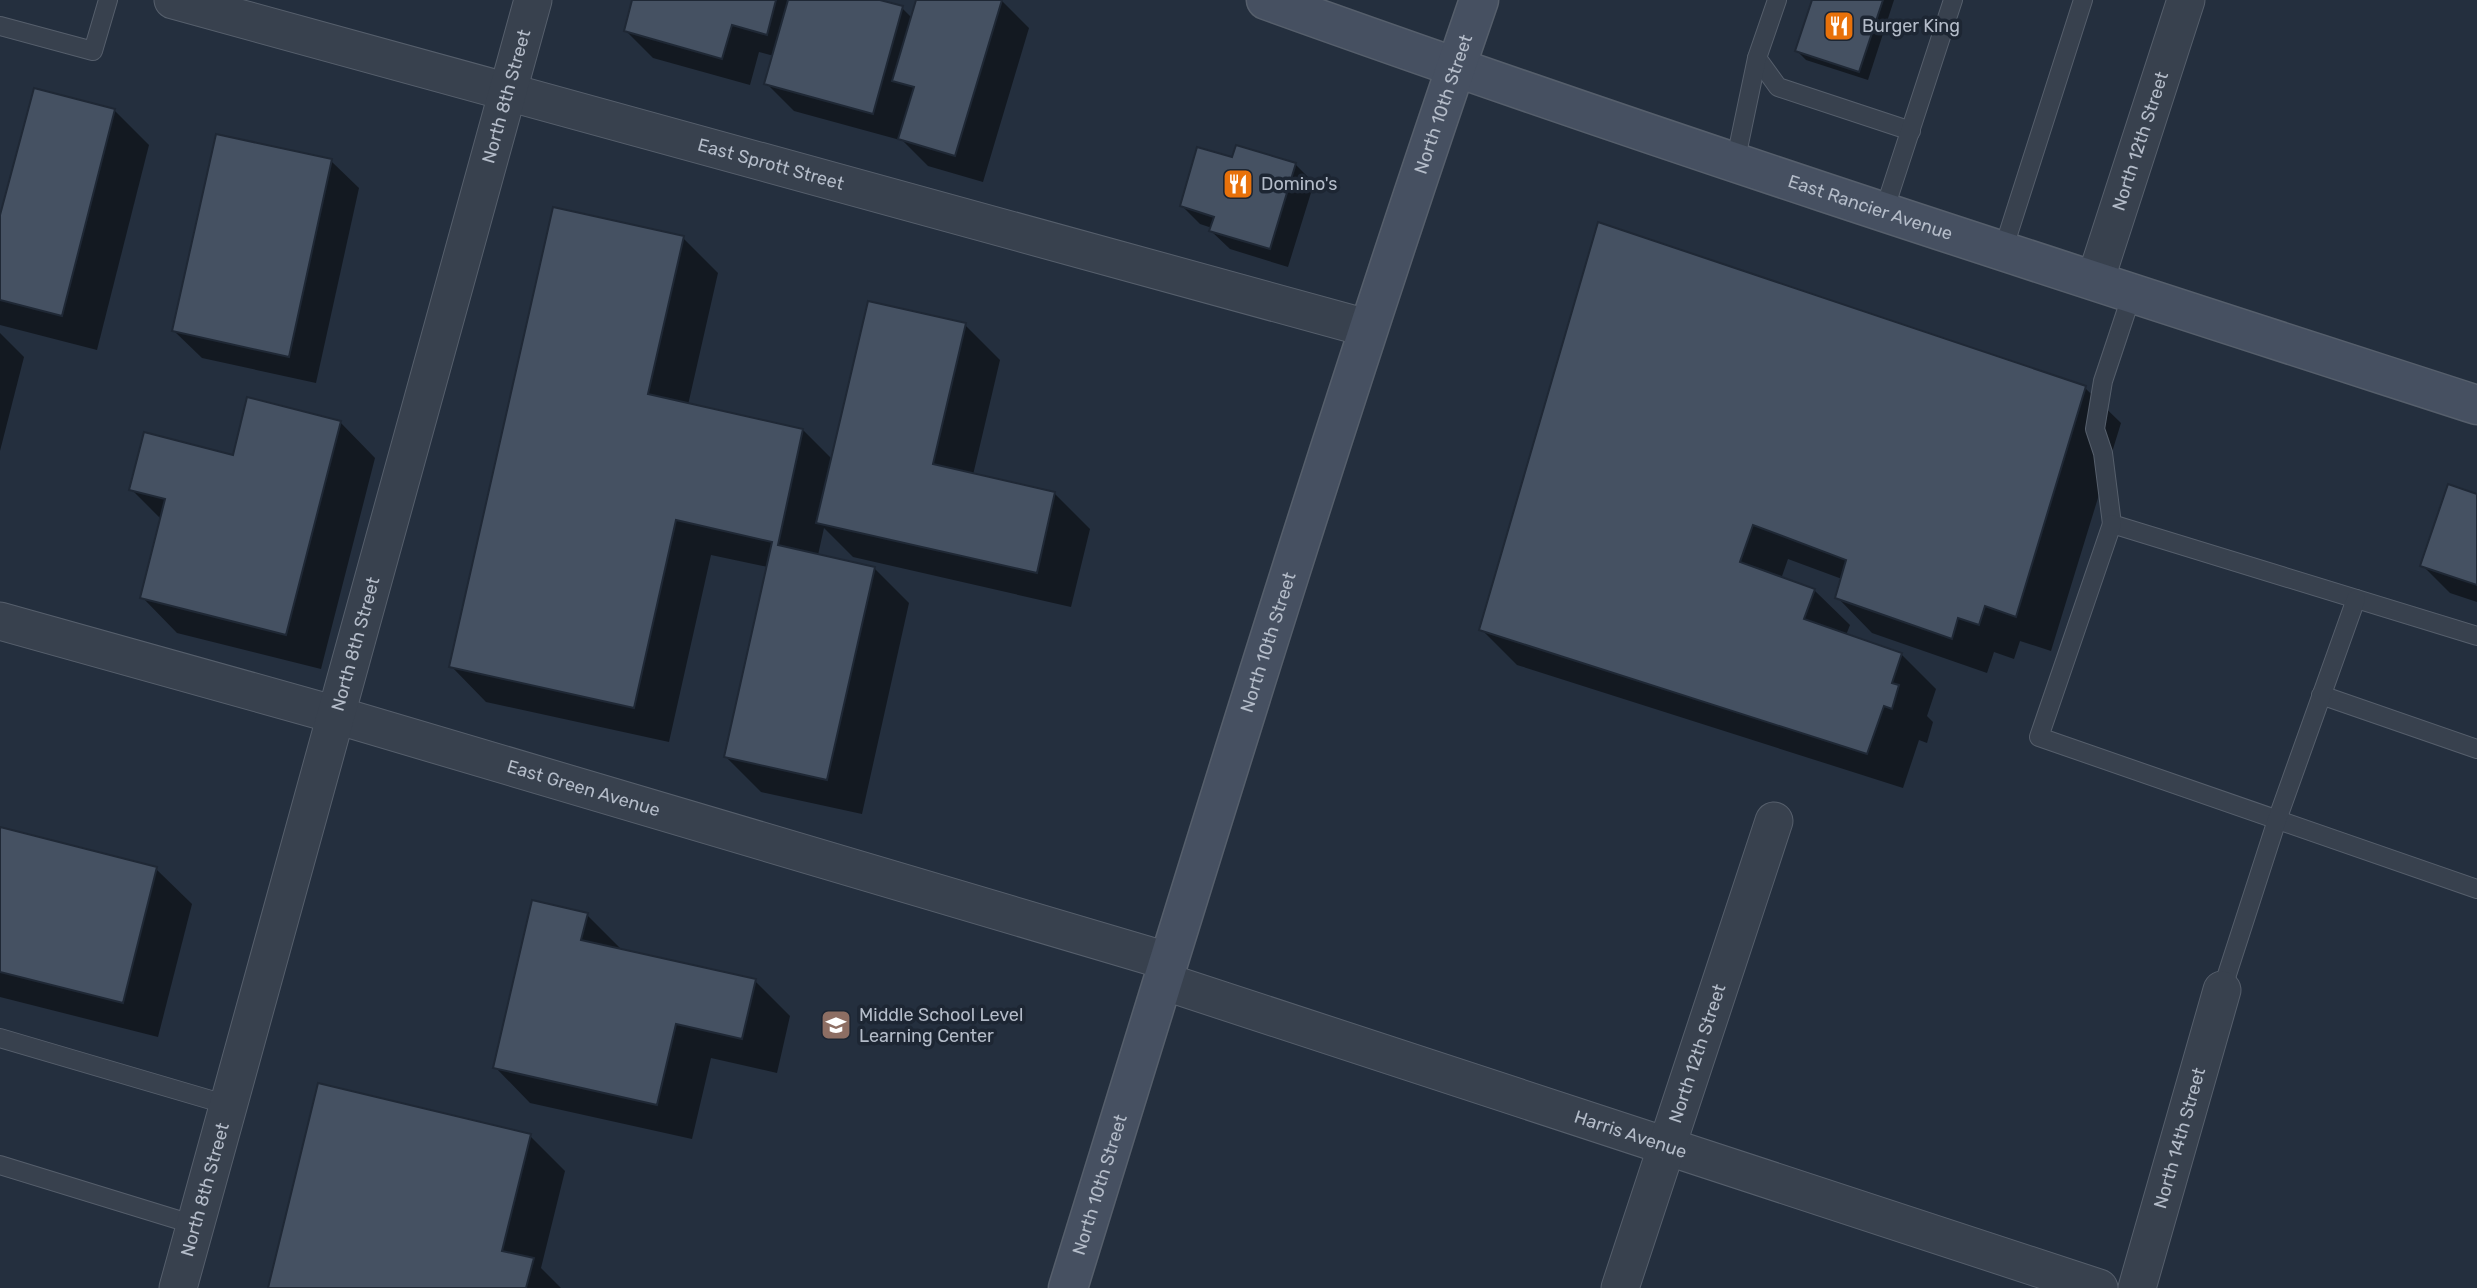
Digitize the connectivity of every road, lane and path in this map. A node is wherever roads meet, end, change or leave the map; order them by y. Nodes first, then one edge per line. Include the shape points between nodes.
1 (108, 0) edge
2 (173, 0) edge
3 (533, 0) edge
4 (1266, 0) edge
5 (1479, 0) edge
6 (1777, 0) edge
7 (1952, 0) edge
8 (2083, 0) edge
9 (2186, 0) edge
10 (0, 26) edge
11 (1757, 58) junction
12 (1456, 68) junction
13 (509, 94) junction
14 (1911, 131) junction
15 (1735, 163) junction
16 (1884, 211) junction
17 (2003, 250) junction
18 (2095, 281) junction
19 (2132, 293) junction
20 (1367, 328) junction
21 (2477, 405) edge
22 (2112, 524) junction
23 (2356, 599) junction
24 (0, 621) edge
25 (2477, 636) edge
26 (2321, 695) junction
27 (336, 715) junction
28 (2477, 749) edge
29 (2277, 820) junction
30 (1774, 821) dead end
31 (2477, 889) edge
32 (1165, 971) junction
33 (2222, 990) joint
34 (0, 1038) edge
35 (228, 1105) junction
36 (1667, 1148) junction
37 (0, 1165) edge
38 (195, 1225) junction
39 (178, 1288) edge
40 (1068, 1288) edge
41 (1620, 1288) edge
42 (2099, 1288) edge
43 (2137, 1288) edge

1 - 10 lane via 93,51
2 - 13 street, East Sprott Street
3 - 13 street, North 8th Street
4 - 12 street, East Rancier Avenue
5 - 12 street, North 10th Street
6 - 11 lane
7 - 14 lane
8 - 17 lane
9 - 18 street, North 12th Street
11 - 14 lane via 1778,87
11 - 15 lane
12 - 15 street, East Rancier Avenue
12 - 20 street, North 10th Street
13 - 20 street, East Sprott Street
13 - 27 street, North 8th Street
14 - 16 lane
15 - 16 street, East Rancier Avenue
16 - 17 street, East Rancier Avenue
17 - 18 street, East Rancier Avenue
18 - 19 street, East Rancier Avenue
19 - 21 street, East Rancier Avenue
19 - 22 lane via 2103,381 2095,429 2104,453
20 - 32 street, North 10th Street
22 - 23 lane
22 - 29 lane via 2039,737
23 - 25 lane
23 - 26 lane
24 - 27 street, East Green Avenue
26 - 28 lane
26 - 29 lane
27 - 32 street, East Green Avenue
27 - 35 street, North 8th Street
29 - 31 lane
29 - 33 lane
30 - 36 street, North 12th Street
32 - 36 street, Harris Avenue
32 - 40 street, North 10th Street
33 - 43 street, North 14th Street
34 - 35 lane
35 - 38 street, North 8th Street
36 - 41 street, North 12th Street
36 - 42 street, Harris Avenue
37 - 38 lane
38 - 39 street, North 8th Street

